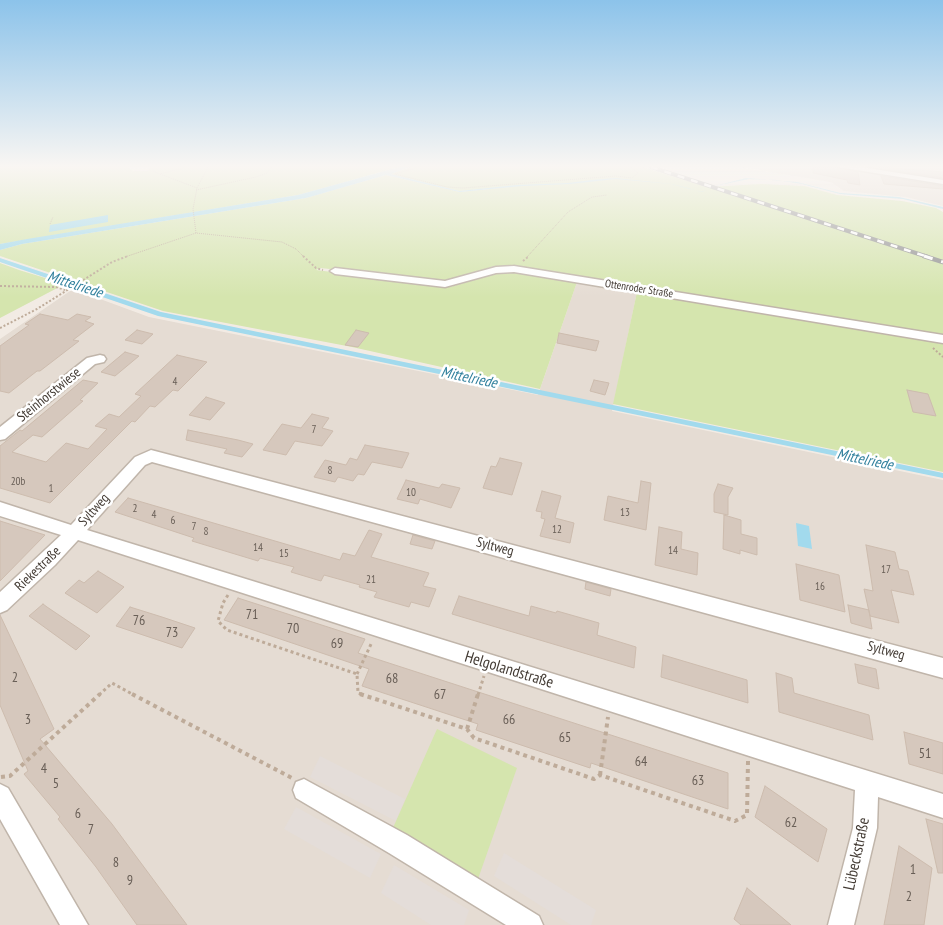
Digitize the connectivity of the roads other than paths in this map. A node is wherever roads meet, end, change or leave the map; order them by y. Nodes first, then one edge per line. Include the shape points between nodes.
1 (335, 271) road end
2 (943, 338) edge
3 (100, 359) dead end
4 (0, 435) edge
5 (0, 509) edge
6 (74, 532) junction
7 (0, 604) edge
8 (943, 668) edge
9 (867, 782) junction
10 (304, 790) road end
11 (0, 796) edge
12 (943, 806) edge
13 (75, 925) edge
14 (530, 925) edge
15 (841, 925) edge

1 - 2 street, Ottenroder Straße via 450,284 496,270 514,269
3 - 4 street, Steinhorstwiese via 91,361
5 - 6 street
6 - 7 street, Riekestraße via 36,573
6 - 8 street, Syltweg via 136,465 151,456
6 - 9 street, Helgolandstraße
9 - 12 street, Helgolandstraße
9 - 15 street, Lübeckstraße via 865,828
10 - 14 street
11 - 13 street

